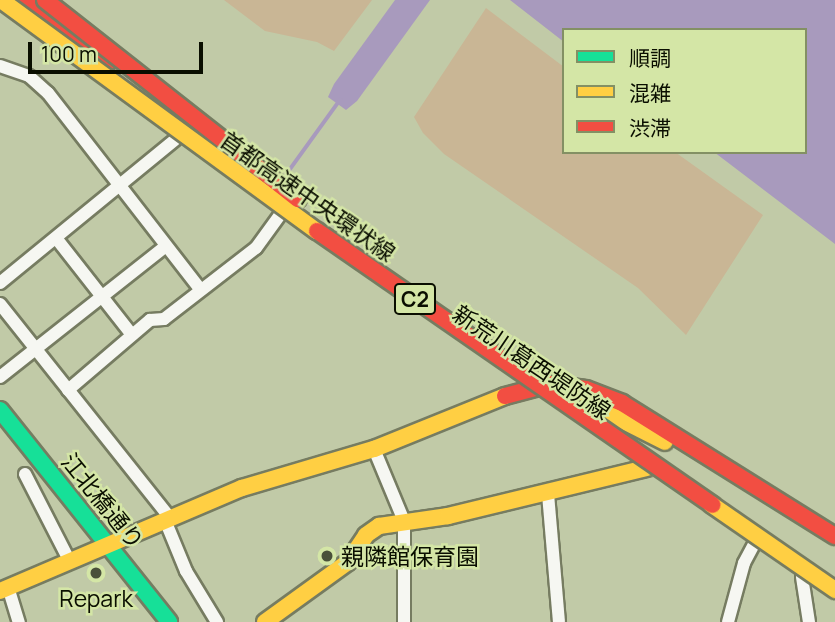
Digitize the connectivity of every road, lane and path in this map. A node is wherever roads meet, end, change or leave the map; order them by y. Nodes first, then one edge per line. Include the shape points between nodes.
1 (1, 0) edge
2 (23, 0) edge
3 (45, 0) edge
4 (0, 12) edge
5 (0, 66) edge
6 (175, 140) junction
7 (122, 182) junction
8 (280, 215) junction
9 (56, 238) junction
10 (166, 246) junction
11 (0, 283) edge
12 (201, 290) junction
13 (103, 295) junction
14 (0, 304) edge
15 (132, 335) junction
16 (36, 350) junction
17 (0, 377) edge
18 (550, 384) junction
19 (527, 387) junction
20 (68, 390) junction
21 (0, 410) edge
22 (374, 449) junction
23 (646, 468) junction
24 (25, 474) dead end
25 (548, 494) junction
26 (167, 519) junction
27 (404, 521) junction
28 (835, 536) edge
29 (108, 544) junction
30 (754, 544) junction
31 (69, 560) junction
32 (835, 571) edge
33 (802, 577) junction
34 (835, 581) edge
35 (4, 589) edge
36 (835, 590) edge
37 (835, 600) edge
38 (19, 622) edge
39 (169, 622) edge
40 (217, 622) edge
41 (265, 622) edge
42 (404, 622) edge
43 (559, 622) edge
44 (728, 622) edge
45 (809, 622) edge

1 - 36 main road, 首都高速中央環状線 / C2, bridge via 286,209
2 - 18 main road, 新荒川葛西堤防線 via 290,200
3 - 32 main road, 首都高速中央環状線 / C2, bridge via 294,196
4 - 6 main road, 新荒川葛西堤防線
5 - 7 street via 29,76 48,93 88,150
6 - 7 street
6 - 8 main road, 新荒川葛西堤防線
7 - 9 street
7 - 10 street
8 - 12 street via 256,248
8 - 19 main road, 新荒川葛西堤防線
9 - 11 street
9 - 13 street
10 - 12 street
10 - 13 street
12 - 15 street via 164,319 150,320
13 - 15 street
13 - 16 street
14 - 16 street
15 - 20 street
16 - 17 street
16 - 20 street
18 - 19 main road
18 - 28 main road via 586,388 622,403
18 - 34 main road, 新荒川葛西堤防線
19 - 22 main road
19 - 23 main road, 新荒川葛西堤防線
20 - 26 street
21 - 29 main road, 江北橋通り
22 - 26 main road via 285,472
22 - 27 street
23 - 25 main road
23 - 30 main road, 新荒川葛西堤防線
24 - 31 street
25 - 27 main road
25 - 43 street
26 - 29 main road
26 - 40 street via 186,571
27 - 41 main road via 379,526 366,535 348,562
27 - 42 street
29 - 31 main road
29 - 39 main road, 江北橋通り
30 - 33 main road, 新荒川葛西堤防線
30 - 44 street
31 - 35 main road
33 - 37 main road, 新荒川葛西堤防線
33 - 45 street
35 - 38 street

